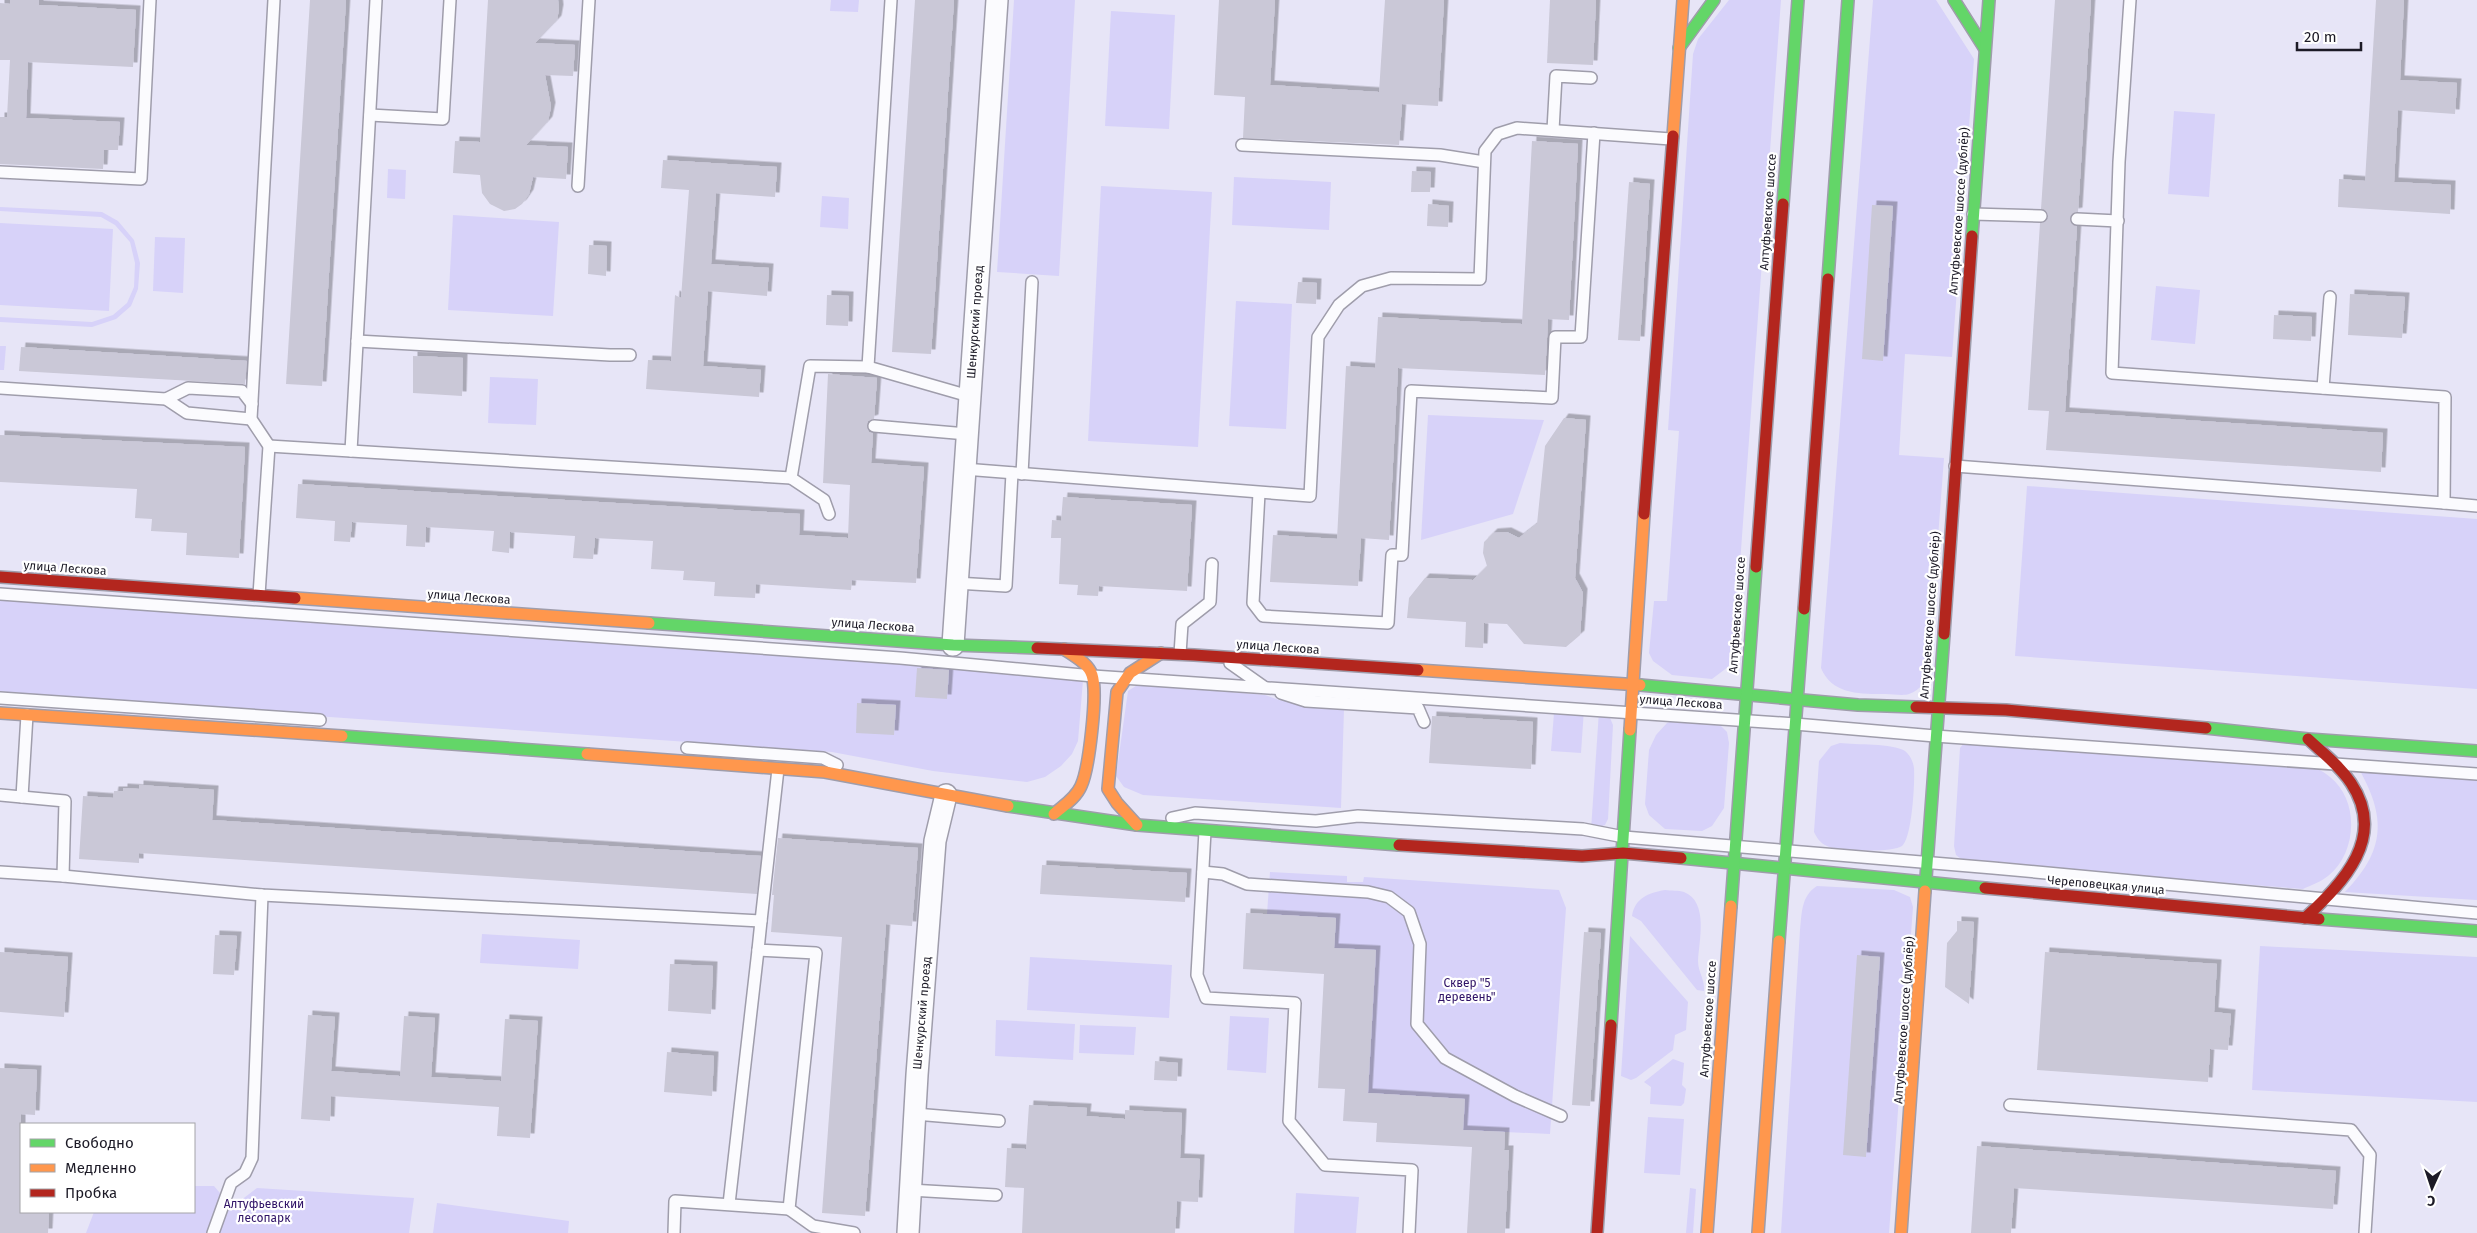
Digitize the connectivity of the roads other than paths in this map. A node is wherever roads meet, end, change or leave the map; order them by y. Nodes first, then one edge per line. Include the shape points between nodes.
1 (150, 0) edge
2 (274, 0) edge
3 (376, 0) edge
4 (450, 0) edge
5 (589, 0) edge
6 (891, 0) edge
7 (997, 0) edge
8 (1683, 0) edge
9 (1714, 0) edge
10 (1798, 0) edge
11 (1848, 0) edge
12 (1954, 0) edge
13 (1989, 0) edge
14 (2130, 0) edge
15 (1679, 48) junction
16 (1985, 49) junction
17 (1591, 78) dead end
18 (370, 115) junction
19 (1553, 130) junction
20 (1594, 133) junction
21 (1671, 138) junction
22 (1242, 145) dead end
23 (1484, 162) junction
24 (0, 172) edge
25 (578, 186) dead end
26 (1973, 214) junction
27 (2041, 216) dead end
28 (2077, 219) dead end
29 (2118, 221) junction
30 (1032, 282) dead end
31 (2330, 297) dead end
32 (357, 341) junction
33 (630, 354) dead end
34 (868, 367) junction
35 (0, 388) edge
36 (2323, 388) junction
37 (970, 396) junction
38 (166, 399) junction
39 (252, 404) junction
40 (251, 419) junction
41 (874, 426) dead end
42 (967, 434) junction
43 (269, 446) junction
44 (351, 451) junction
45 (1955, 466) junction
46 (964, 469) junction
47 (1017, 473) junction
48 (791, 478) junction
49 (1259, 493) junction
50 (2444, 503) junction
51 (2477, 506) edge
52 (829, 514) dead end
53 (1212, 564) dead end
54 (0, 577) edge
55 (956, 584) junction
56 (0, 594) edge
57 (259, 595) junction
58 (953, 644) junction
59 (1064, 649) junction
60 (1161, 653) junction
61 (1180, 654) junction
62 (1221, 657) junction
63 (1093, 676) junction
64 (1124, 678) junction
65 (1633, 684) junction
66 (1264, 687) junction
67 (1745, 695) junction
68 (0, 698) edge
69 (1797, 698) junction
70 (1937, 708) junction
71 (0, 713) edge
72 (1632, 713) junction
73 (27, 715) junction
74 (329, 721) dead end
75 (1744, 721) junction
76 (1424, 722) dead end
77 (1795, 724) junction
78 (1935, 736) junction
79 (2308, 739) junction
80 (672, 746) dead end
81 (2477, 751) edge
82 (2334, 764) junction
83 (778, 769) junction
84 (2477, 774) edge
85 (869, 780) junction
86 (0, 795) edge
87 (946, 795) junction
88 (22, 797) junction
89 (1054, 814) junction
90 (1137, 825) junction
91 (1205, 831) junction
92 (1624, 837) junction
93 (1734, 846) junction
94 (1785, 850) junction
95 (1623, 853) junction
96 (1928, 862) junction
97 (1734, 863) junction
98 (1784, 867) junction
99 (0, 872) edge
100 (1203, 872) junction
101 (63, 876) junction
102 (1927, 883) junction
103 (262, 895) junction
104 (2325, 900) junction
105 (2477, 913) edge
106 (2305, 918) junction
107 (761, 921) junction
108 (2477, 931) edge
109 (758, 950) junction
110 (2010, 1105) dead end
111 (914, 1114) junction
112 (1561, 1116) dead end
113 (999, 1120) dead end
114 (910, 1190) junction
115 (996, 1195) dead end
116 (729, 1204) junction
117 (789, 1209) junction
118 (839, 1232) edge
119 (213, 1233) edge
120 (674, 1233) edge
121 (854, 1233) edge
122 (908, 1233) edge
123 (1409, 1233) edge
124 (1597, 1233) edge
125 (1707, 1233) edge
126 (1758, 1233) edge
127 (1901, 1233) edge
128 (2366, 1233) edge

1 - 24 lane via 141,179
2 - 39 lane
3 - 18 lane
4 - 18 lane via 443,120
5 - 25 lane
6 - 34 lane
7 - 37 street, Шенкурский проезд
8 - 15 main road
9 - 15 main road
10 - 67 main road, Алтуфьевское шоссе
11 - 69 main road
12 - 16 main road
13 - 16 main road, Алтуфьевское шоссе (дублёр)
14 - 29 lane
15 - 21 main road
16 - 26 main road, Алтуфьевское шоссе (дублёр)
17 - 19 lane via 1556,76
18 - 32 lane
19 - 20 lane
19 - 23 lane via 1517,128 1498,134 1485,151
20 - 21 lane
20 - 49 lane via 1581,338 1555,337 1552,398 1411,391 1402,555 1392,555 1388,623 1263,616 1253,603
21 - 65 main road
22 - 23 lane via 1440,156
23 - 49 lane via 1480,279 1391,278 1362,286 1339,305 1318,338 1310,496
26 - 27 lane
26 - 45 main road, Алтуфьевское шоссе (дублёр)
28 - 29 lane
29 - 36 lane via 2112,373
30 - 47 lane
31 - 36 lane
32 - 33 lane
32 - 44 lane
34 - 37 lane
34 - 48 lane via 810,366
35 - 38 lane
36 - 50 lane via 2445,397
37 - 42 street, Шенкурский проезд
38 - 39 lane via 188,388 197,388 242,391
38 - 40 lane via 187,413
39 - 40 lane
40 - 43 lane
41 - 42 lane
42 - 46 street, Шенкурский проезд
43 - 44 lane
43 - 57 lane
44 - 48 lane
45 - 50 lane
45 - 70 main road, Алтуфьевское шоссе (дублёр)
46 - 47 lane
46 - 55 street, Шенкурский проезд
47 - 49 lane
47 - 55 lane via 1006,586
48 - 52 lane via 824,500
50 - 51 lane
53 - 61 lane via 1210,602 1182,624
54 - 57 main road, улица Лескова
55 - 58 street, Шенкурский проезд
56 - 63 lane, улица Лескова via 900,658
57 - 58 main road, улица Лескова
58 - 59 main road, улица Лескова
59 - 60 main road, улица Лескова
59 - 63 main road via 1087,665
60 - 61 main road, улица Лескова
60 - 64 main road
61 - 62 main road, улица Лескова
62 - 65 main road, улица Лескова
62 - 66 lane
63 - 64 lane, улица Лескова
63 - 89 main road via 1086,771 1073,798
64 - 66 lane, улица Лескова
64 - 90 main road via 1117,692 1108,789
65 - 67 main road, улица Лескова
65 - 72 main road
66 - 72 lane, улица Лескова
66 - 76 lane via 1306,701 1418,708
67 - 69 main road
67 - 75 main road, Алтуфьевское шоссе
68 - 74 lane
69 - 70 main road via 1858,705
69 - 77 main road
70 - 78 main road, Алтуфьевское шоссе (дублёр)
70 - 79 main road via 2137,720
71 - 73 main road
72 - 75 lane, улица Лескова
72 - 92 main road
73 - 83 main road via 438,742
73 - 88 lane
75 - 77 lane
75 - 93 main road, Алтуфьевское шоссе
77 - 78 lane
77 - 94 main road
78 - 82 lane
78 - 96 main road, Алтуфьевское шоссе (дублёр)
79 - 81 main road
79 - 82 main road
80 - 85 lane via 823,758
82 - 84 lane
82 - 104 main road via 2359,797 2365,824 2356,860
83 - 85 main road via 825,772
83 - 107 lane
85 - 87 main road
86 - 88 lane
87 - 89 main road
87 - 111 street, Шенкурский проезд via 935,841
88 - 101 lane via 65,801
89 - 90 main road
90 - 91 main road
90 - 92 lane via 1195,813 1316,821 1358,816 1583,829
91 - 95 main road via 1362,844 1582,856
91 - 100 lane
92 - 93 lane
92 - 95 main road
93 - 94 lane, Череповецкая улица
93 - 97 main road, Алтуфьевское шоссе
94 - 96 lane, Череповецкая улица
94 - 98 main road
95 - 97 main road
95 - 124 main road
96 - 102 main road, Алтуфьевское шоссе (дублёр)
96 - 104 lane, Череповецкая улица
97 - 98 main road, Череповецкая улица
97 - 125 main road, Алтуфьевское шоссе
98 - 102 main road, Череповецкая улица
98 - 126 main road
99 - 101 lane
100 - 112 lane via 1223,874 1247,884 1368,892 1389,897 1409,912 1420,944 1417,1024 1445,1058 1515,1096
100 - 123 lane via 1197,975 1206,998 1295,1003 1290,1121 1325,1165 1412,1170
101 - 103 lane
102 - 106 main road, Череповецкая улица
102 - 127 main road, Алтуфьевское шоссе (дублёр)
103 - 107 lane
103 - 119 lane via 252,1158 245,1173 230,1183
104 - 105 lane, Череповецкая улица
104 - 106 main road
106 - 108 main road, Череповецкая улица
107 - 109 lane
109 - 116 lane
109 - 117 lane via 816,953
110 - 128 lane via 2351,1130 2370,1155
111 - 113 lane
111 - 114 street, Шенкурский проезд
114 - 115 lane
114 - 122 street, Шенкурский проезд
116 - 117 lane
116 - 120 lane via 675,1201
117 - 118 lane via 813,1226
118 - 121 lane

